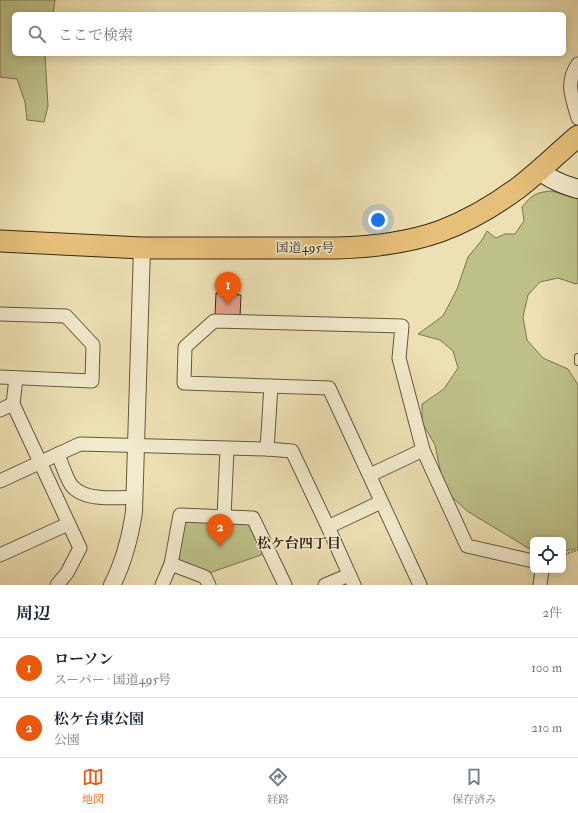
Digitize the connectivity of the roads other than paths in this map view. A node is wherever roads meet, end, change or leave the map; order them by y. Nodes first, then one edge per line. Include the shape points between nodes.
1 (578, 64) edge
2 (578, 118) edge
3 (578, 136) edge
4 (539, 170) junction
5 (578, 189) edge
6 (0, 241) edge
7 (142, 248) junction
8 (0, 314) edge
9 (578, 357) edge
10 (578, 362) edge
11 (0, 377) edge
12 (16, 378) junction
13 (271, 386) junction
14 (13, 404) junction
15 (0, 410) edge
16 (136, 445) junction
17 (227, 449) junction
18 (267, 450) junction
19 (423, 450) junction
20 (58, 454) junction
21 (40, 462) junction
22 (370, 475) junction
23 (0, 481) edge
24 (134, 497) junction
25 (382, 502) junction
26 (224, 517) junction
27 (68, 524) junction
28 (328, 527) junction
29 (0, 555) edge
30 (530, 560) edge
31 (171, 564) junction
32 (542, 573) edge
33 (352, 580) edge
34 (57, 585) edge
35 (112, 585) edge
36 (162, 585) edge
37 (209, 585) edge
38 (285, 585) edge
39 (325, 585) edge
40 (420, 585) edge
41 (540, 585) edge

1 - 2 street via 571,79 570,91
3 - 4 highway, 国道495号
4 - 5 main road via 563,185
4 - 7 highway, 国道495号 via 518,188 481,212 441,231 415,239 361,247
6 - 7 highway, 国道495号
7 - 16 street
8 - 12 street via 66,316 93,345 92,381
9 - 10 lane
11 - 12 street
12 - 14 street
13 - 18 street
13 - 19 street via 184,383 185,347 214,321 402,326 400,358
13 - 22 street via 329,388
14 - 15 street
14 - 21 street
16 - 17 street
16 - 20 street via 80,444
16 - 24 street
17 - 18 street
17 - 26 street
18 - 28 street via 292,451
19 - 22 street
19 - 30 street via 467,546
20 - 21 street
20 - 24 street via 71,485 78,492 90,496
21 - 23 street
21 - 27 street
22 - 25 street
24 - 35 street via 134,512 126,553
25 - 28 street
25 - 40 street
26 - 31 street via 180,515
26 - 38 street via 254,518
27 - 29 street
27 - 34 street via 80,548 67,573
28 - 33 street
31 - 36 street
31 - 37 street via 205,577
32 - 41 street
33 - 39 street

